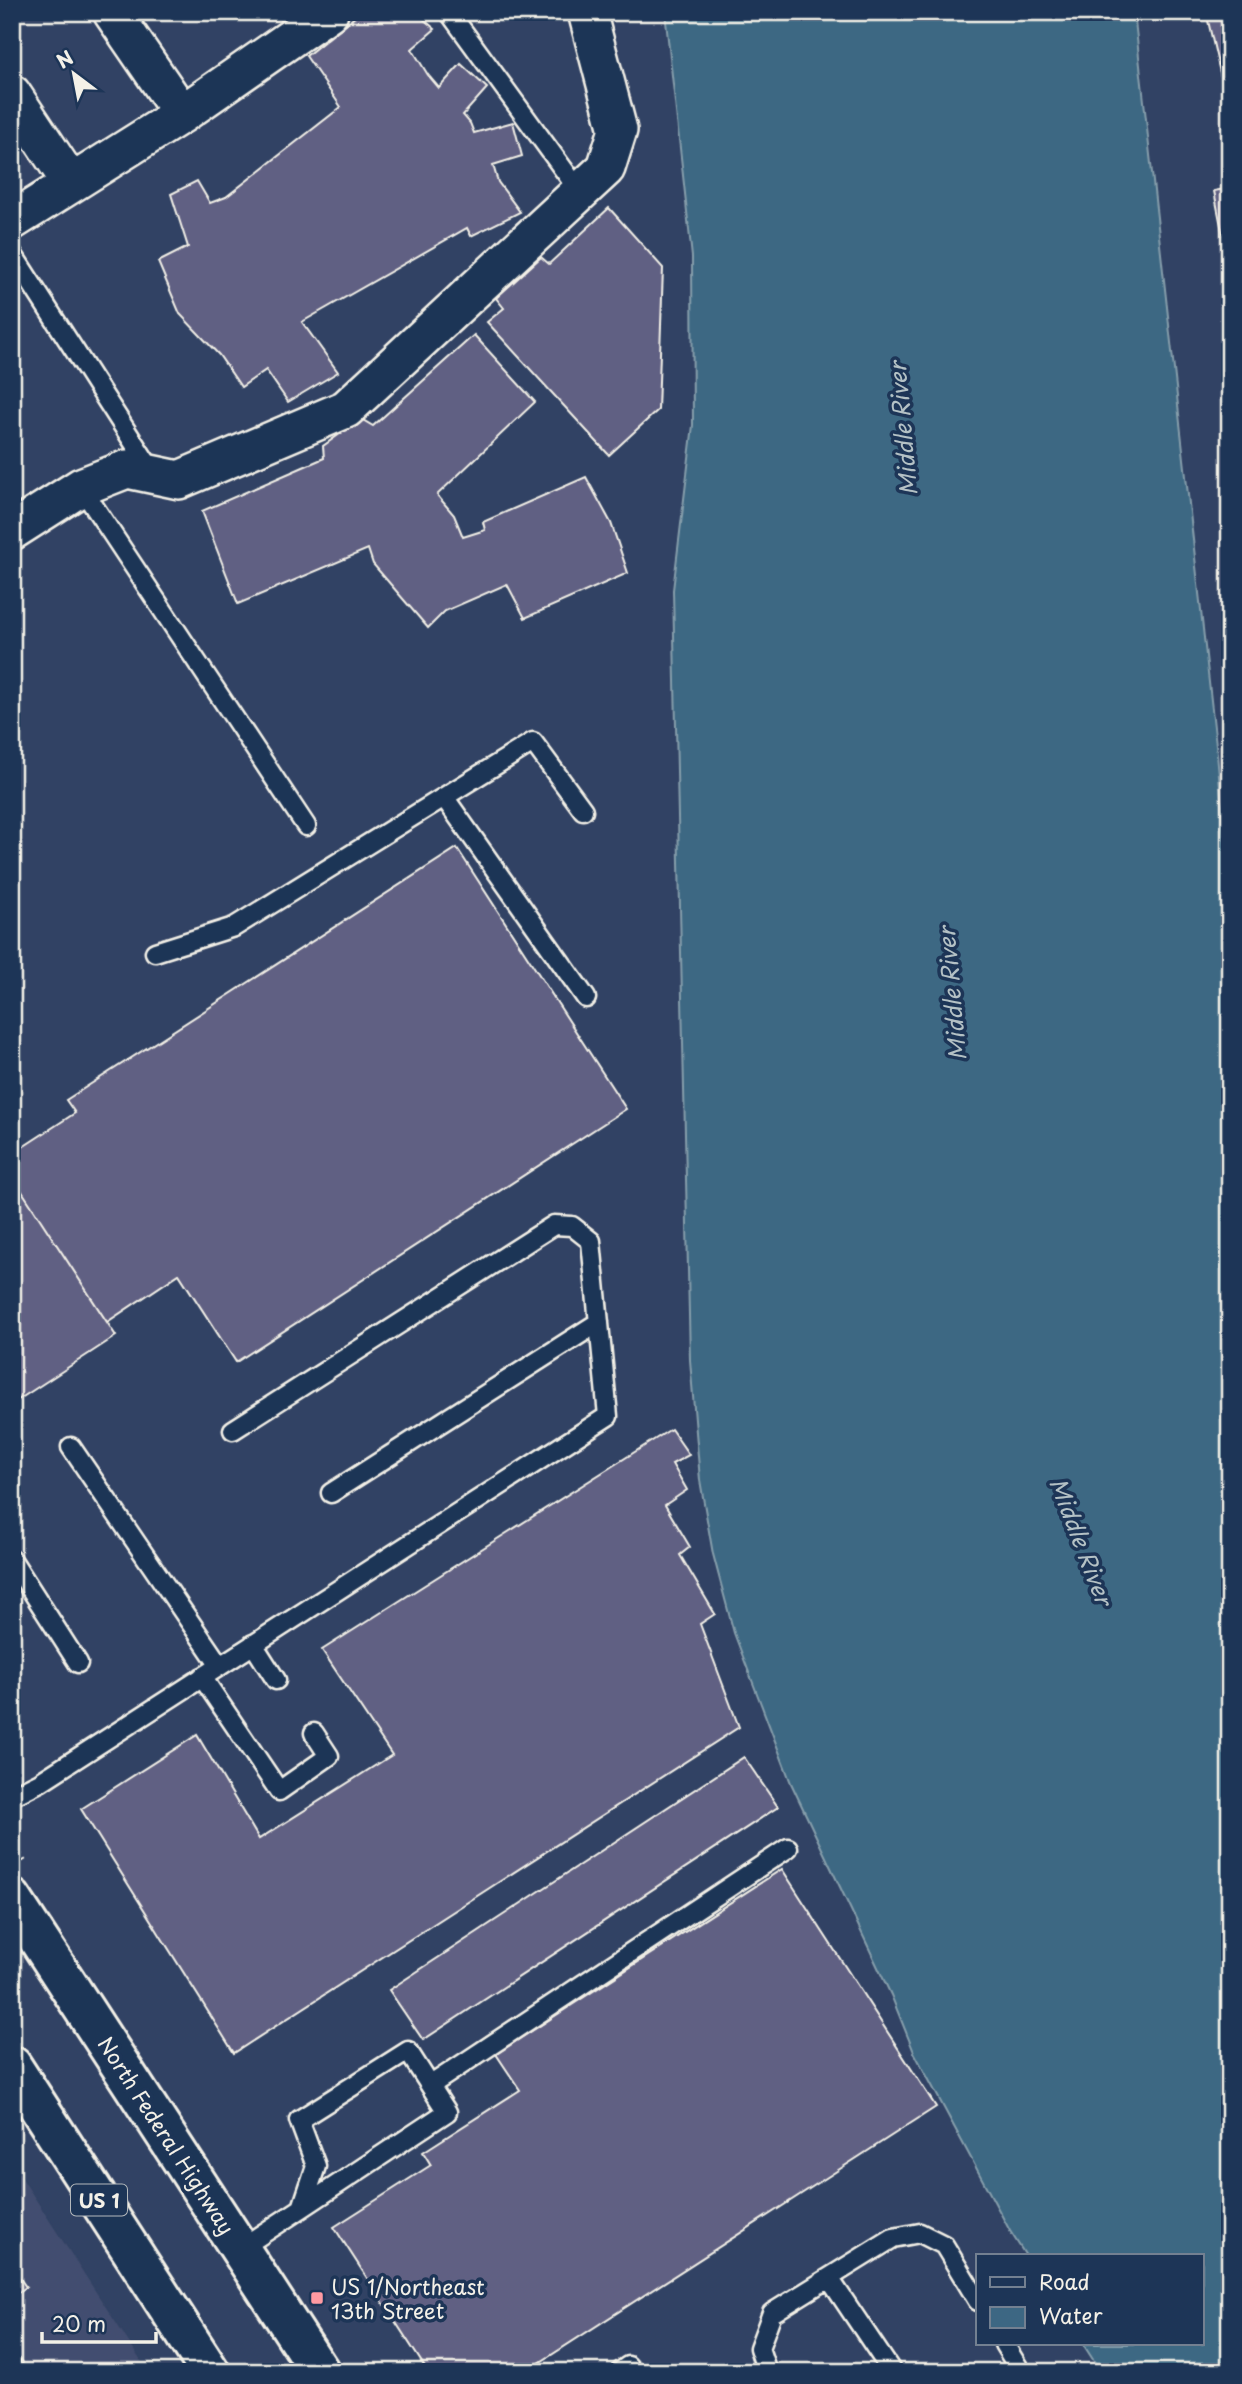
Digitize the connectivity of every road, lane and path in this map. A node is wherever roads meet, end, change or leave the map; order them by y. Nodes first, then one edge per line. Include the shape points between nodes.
1 (112, 12) edge
2 (328, 12) edge
3 (449, 12) edge
4 (587, 12) edge
5 (12, 94) edge
6 (182, 114) junction
7 (71, 183) junction
8 (580, 192) junction
9 (12, 220) edge
10 (12, 253) edge
11 (155, 475) junction
12 (81, 487) junction
13 (12, 531) edge
14 (444, 797) junction
15 (583, 810) dead end
16 (306, 826) dead end
17 (155, 952) dead end
18 (586, 998) dead end
19 (599, 1322) junction
20 (233, 1430) dead end
21 (71, 1447) dead end
22 (331, 1493) dead end
23 (12, 1560) edge
24 (253, 1644) junction
25 (78, 1663) dead end
26 (220, 1666) junction
27 (202, 1677) junction
28 (276, 1680) dead end
29 (314, 1733) dead end
30 (12, 1796) edge
31 (788, 1848) dead end
32 (12, 1899) edge
33 (15, 2076) edge
34 (430, 2085) junction
35 (302, 2208) junction
36 (241, 2248) junction
37 (829, 2278) junction
38 (976, 2298) edge
39 (1005, 2346) edge
40 (12, 2367) edge
41 (15, 2372) edge
42 (210, 2372) edge
43 (320, 2372) edge
44 (620, 2372) edge
45 (633, 2372) edge
46 (766, 2372) edge
47 (892, 2372) edge
48 (1021, 2372) edge

1 - 6 street
2 - 6 street
3 - 8 lane
4 - 8 street via 618,130 606,168
5 - 7 street
6 - 7 street
7 - 9 street
8 - 11 street via 346,409 179,481
10 - 11 lane
11 - 12 street via 127,469
12 - 13 street
12 - 16 lane
14 - 15 lane via 533,741
14 - 17 lane via 234,928
14 - 18 lane
19 - 20 lane via 591,1241 572,1226 554,1225
19 - 22 lane
19 - 24 lane via 608,1416
21 - 26 lane
23 - 25 lane
24 - 26 lane
24 - 28 lane
26 - 27 lane
27 - 29 lane via 279,1791 329,1756
27 - 30 lane
31 - 34 lane
32 - 36 main road, North Federal Highway
33 - 42 main road, US 1
34 - 35 lane via 447,2112
34 - 35 lane via 408,2051 299,2120 316,2166
35 - 36 lane
36 - 43 main road, North Federal Highway
37 - 38 lane via 893,2238 920,2234 944,2245
37 - 46 lane via 772,2313 760,2348
37 - 47 lane
39 - 48 lane
40 - 41 lane
44 - 45 lane via 628,2366

